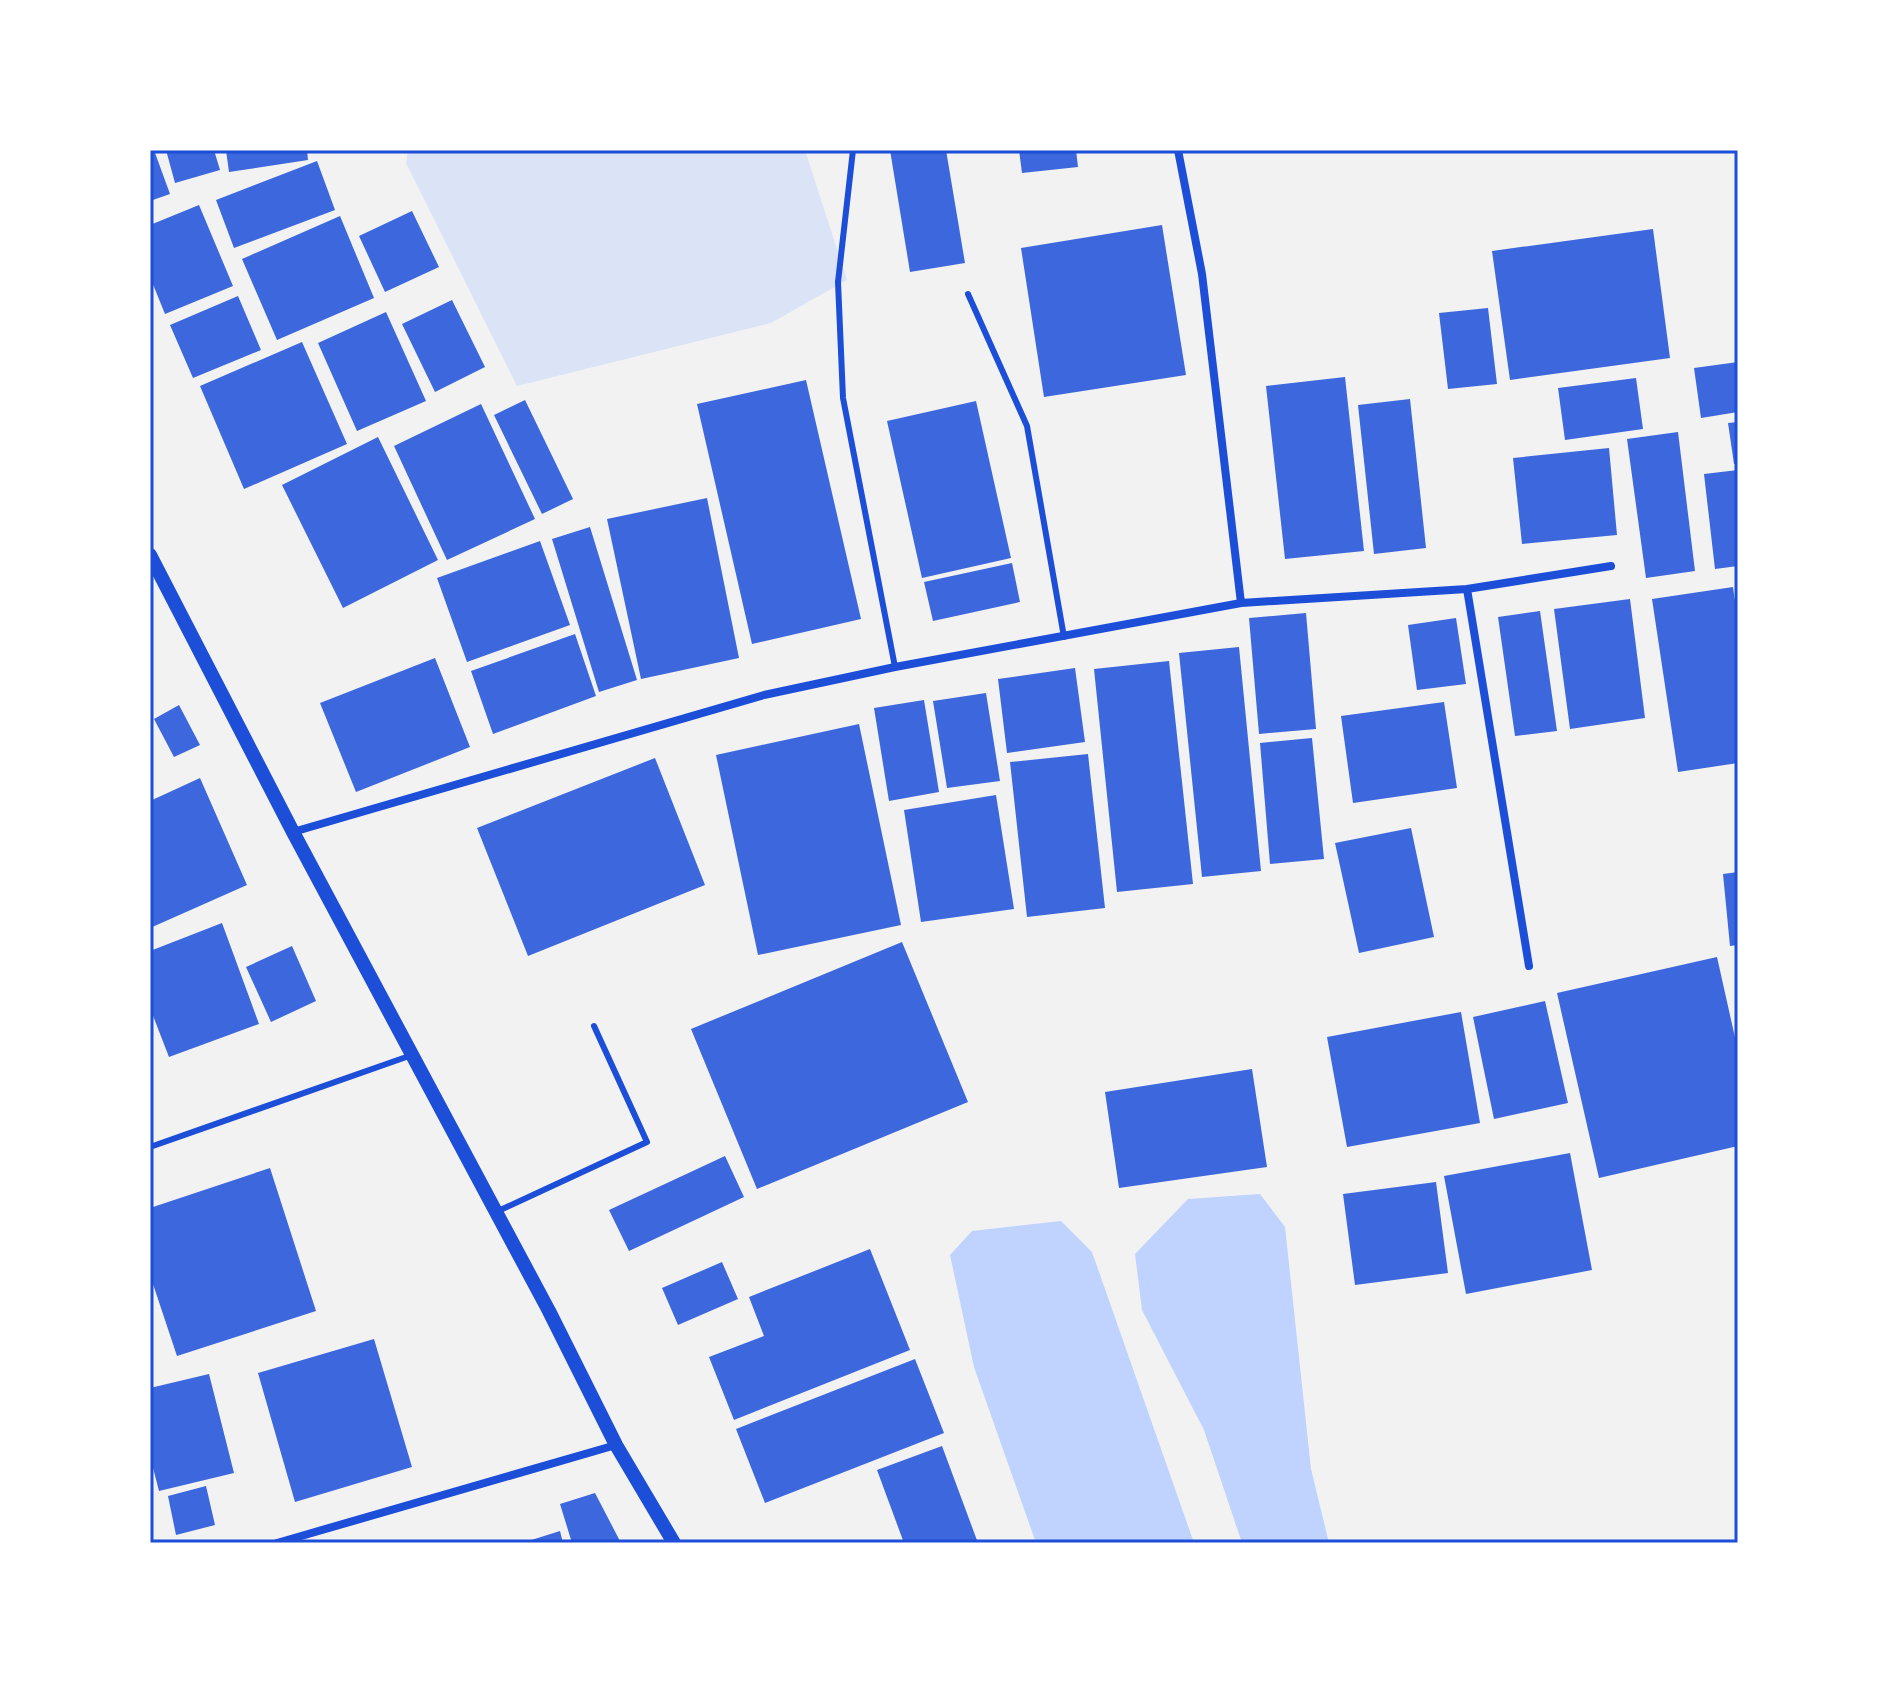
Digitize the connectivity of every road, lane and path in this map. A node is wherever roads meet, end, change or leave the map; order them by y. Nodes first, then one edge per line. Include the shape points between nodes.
1 (853, 150) edge
2 (1178, 150) edge
3 (968, 294) dead end
4 (150, 555) edge
5 (1611, 566) dead end
6 (1467, 589) junction
7 (1241, 603) junction
8 (1064, 637) junction
9 (895, 667) junction
10 (293, 832) junction
11 (1529, 966) dead end
12 (594, 1026) dead end
13 (412, 1055) junction
14 (150, 1147) edge
15 (496, 1212) junction
16 (616, 1445) junction
17 (277, 1543) edge
18 (674, 1543) edge

1 - 9 lane via 838,282 843,398
2 - 7 street via 1202,274
3 - 8 lane via 1027,426
4 - 10 street
5 - 6 street
6 - 7 street
6 - 11 street
7 - 8 street
8 - 9 street
9 - 10 street via 764,695
10 - 13 street
12 - 15 lane via 647,1142
13 - 14 lane
13 - 15 street
15 - 16 street
16 - 17 street
16 - 18 street

